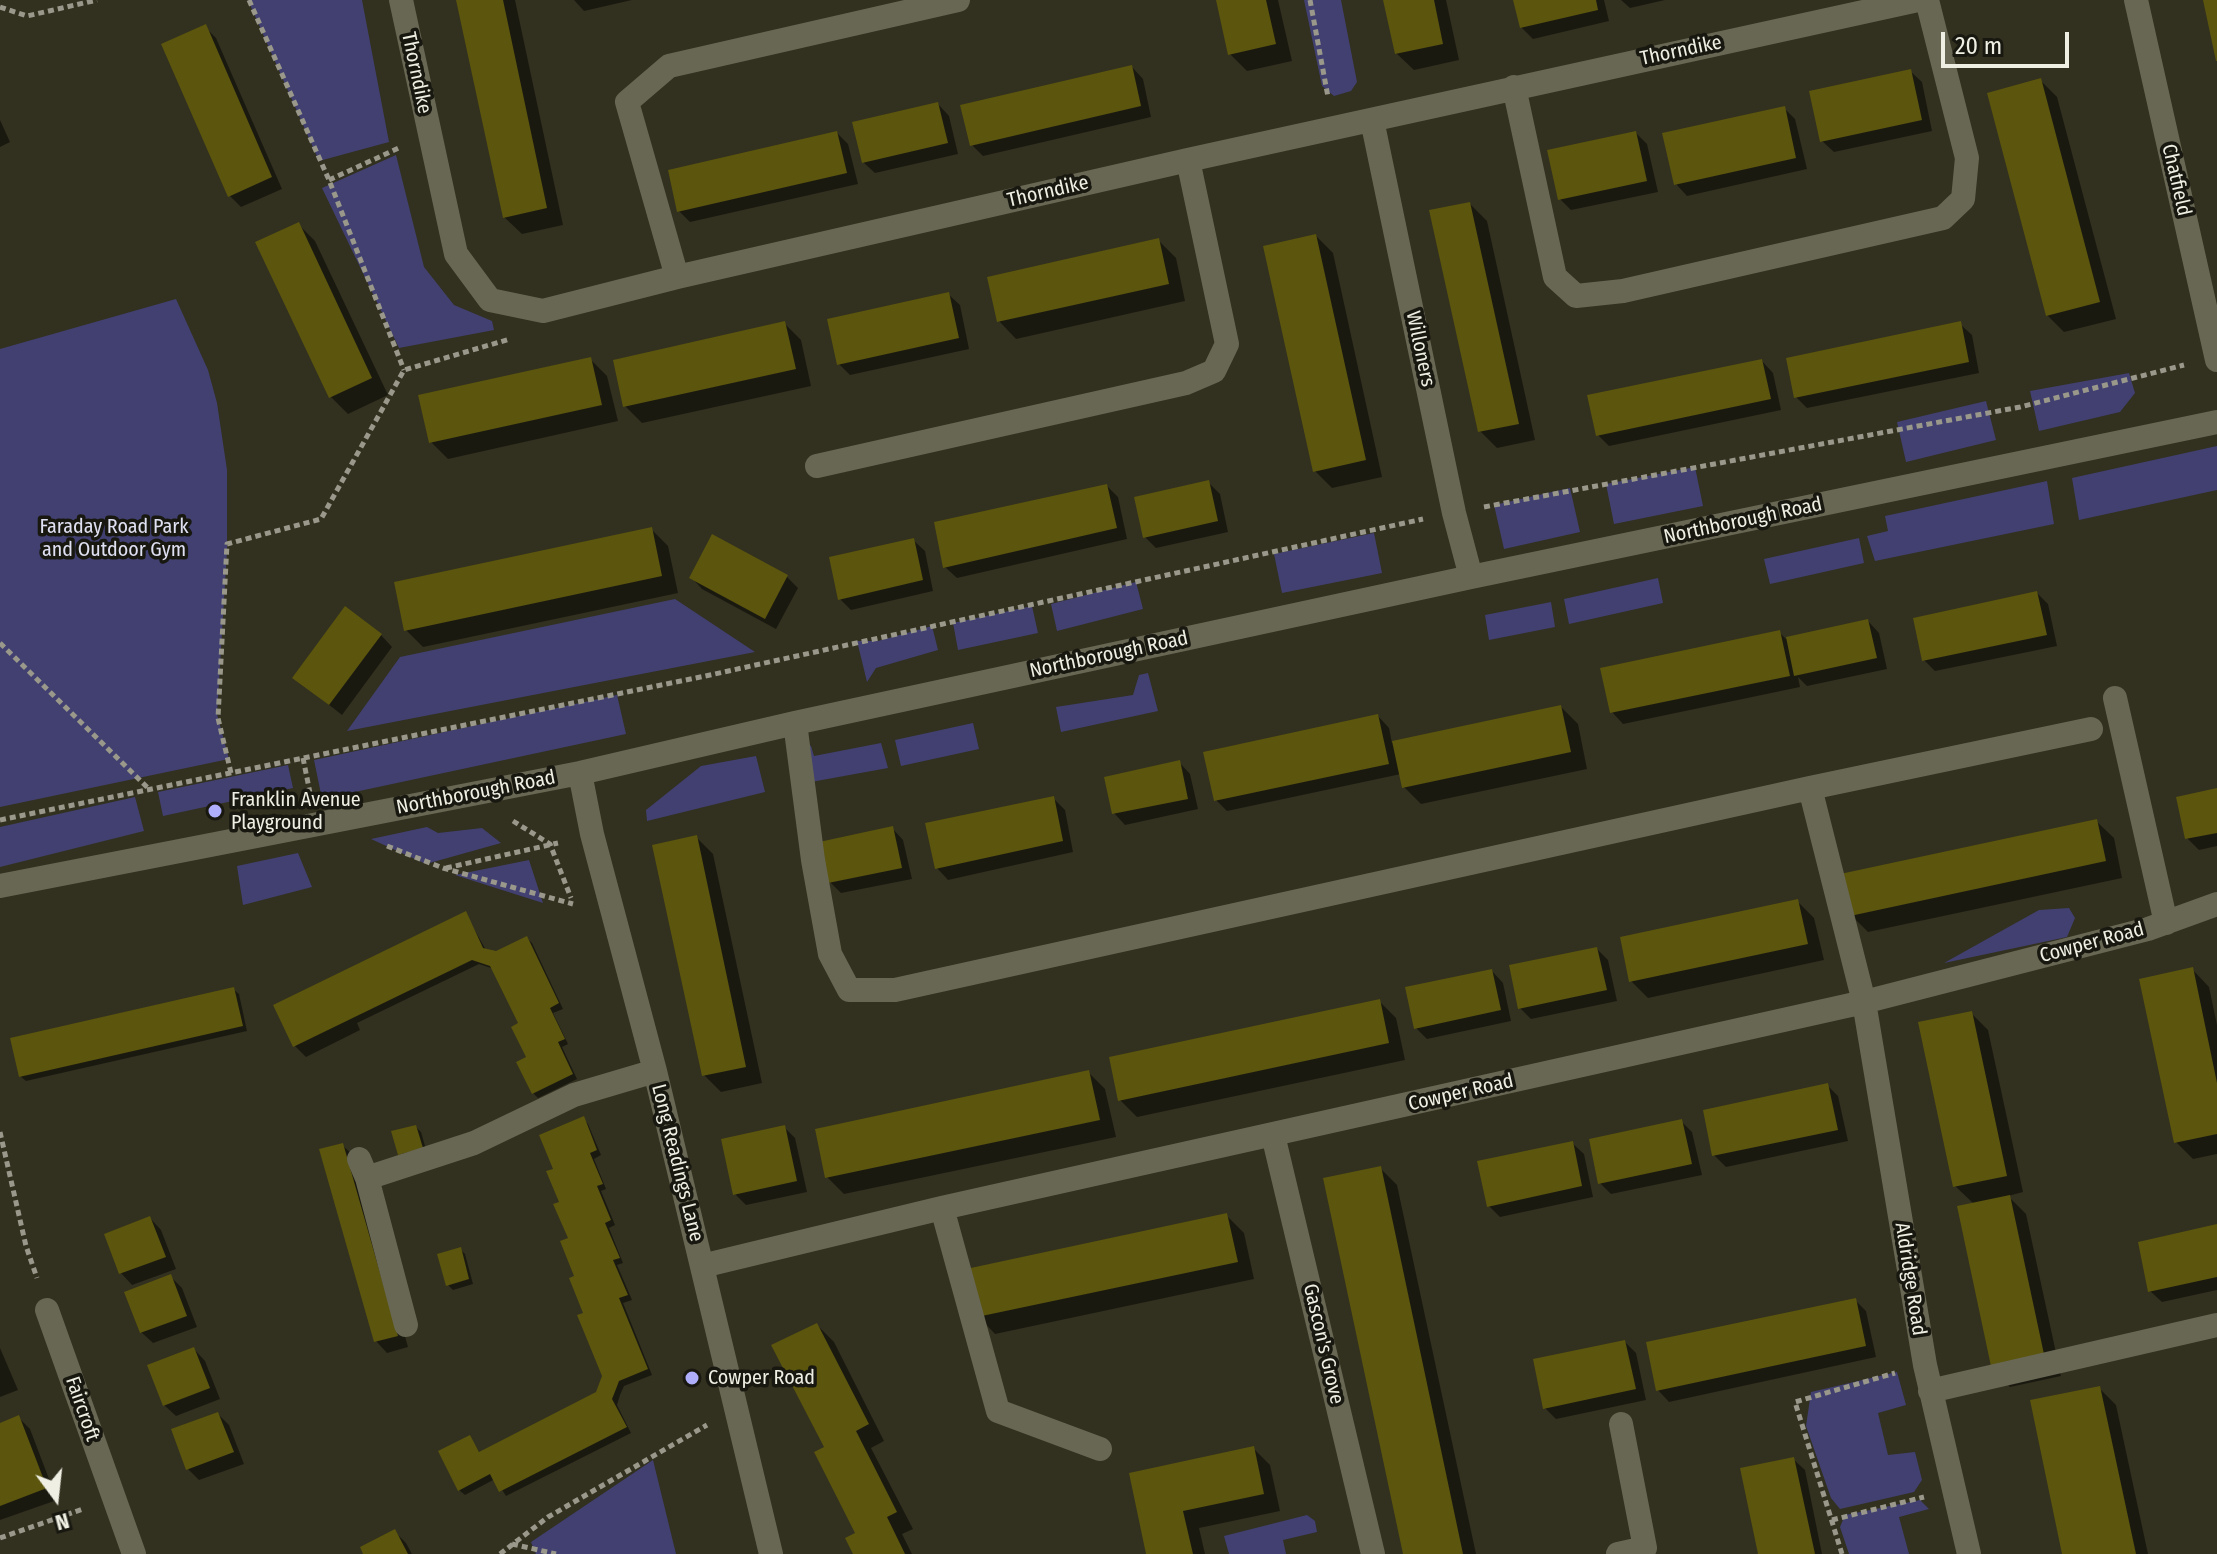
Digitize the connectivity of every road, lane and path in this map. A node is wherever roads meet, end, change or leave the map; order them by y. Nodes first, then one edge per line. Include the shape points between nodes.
1 (97, 0) edge
2 (249, 0) edge
3 (401, 0) edge
4 (958, 0) edge
5 (1310, 0) edge
6 (1918, 0) edge
7 (1927, 0) edge
8 (2136, 0) edge
9 (0, 7) edge
10 (1514, 87) junction
11 (1372, 120) junction
12 (1333, 128) junction
13 (429, 134) junction
14 (1188, 160) junction
15 (329, 180) junction
16 (677, 277) junction
17 (543, 311) junction
18 (2216, 358) edge
19 (404, 370) junction
20 (2217, 422) edge
21 (817, 466) dead end
22 (1454, 513) junction
23 (1471, 577) junction
24 (0, 643) edge
25 (2115, 698) dead end
26 (795, 723) junction
27 (2091, 729) dead end
28 (303, 758) junction
29 (231, 773) junction
30 (580, 773) junction
31 (1810, 788) junction
32 (151, 790) junction
33 (312, 800) dead end
34 (0, 820) edge
35 (500, 822) dead end
36 (373, 841) dead end
37 (558, 843) dead end
38 (550, 844) junction
39 (443, 868) junction
40 (0, 886) edge
41 (573, 904) junction
42 (2217, 904) edge
43 (577, 919) dead end
44 (2166, 923) junction
45 (1864, 1002) junction
46 (655, 1071) junction
47 (0, 1132) edge
48 (1273, 1135) junction
49 (942, 1208) junction
50 (702, 1266) junction
51 (47, 1310) joint
52 (406, 1325) dead end
53 (2217, 1325) edge
54 (1925, 1365) junction
55 (1930, 1391) junction
56 (735, 1409) junction
57 (703, 1410) dead end
58 (1621, 1424) dead end
59 (707, 1425) junction
60 (710, 1439) dead end
61 (1100, 1449) dead end
62 (1955, 1489) junction
63 (114, 1498) junction
64 (1832, 1520) junction
65 (0, 1538) edge
66 (512, 1544) junction
67 (134, 1554) edge
68 (500, 1554) edge
69 (556, 1554) edge
70 (771, 1554) edge
71 (1373, 1554) edge
72 (1618, 1554) edge
73 (1842, 1554) edge
74 (1969, 1554) edge

1 - 9 path via 27,16
2 - 15 path
3 - 13 street, Thorndike
4 - 16 street via 669,66 627,102
5 - 12 path
6 - 10 street, Thorndike
7 - 10 street via 1967,158 1963,199 1943,218 1623,291 1576,296 1555,277
8 - 18 street, Chatfield
10 - 11 street, Thorndike
11 - 12 street, Thorndike
11 - 22 street, Willoners
12 - 14 street, Thorndike
13 - 15 path
13 - 17 street, Thorndike via 456,254 490,300
14 - 16 street, Thorndike
14 - 21 street via 1227,344 1214,371 1186,383
15 - 19 path
16 - 17 street, Thorndike
17 - 19 path via 519,337
18 - 22 path via 2020,407
19 - 29 path via 321,519 227,544 218,718
20 - 23 street, Northborough Road
22 - 23 street, Willoners
22 - 28 path
23 - 26 street, Northborough Road
24 - 32 path
25 - 44 street
26 - 30 street, Northborough Road
26 - 31 street via 830,954 849,990 895,990
27 - 31 street
28 - 29 path
28 - 33 path
29 - 32 path
30 - 40 street, Northborough Road
30 - 46 street, Long Readings Lane
31 - 45 street, Aldridge Road
32 - 34 path
35 - 38 path via 513,821
36 - 39 path
37 - 38 path
38 - 39 path
38 - 41 path
39 - 41 path
41 - 43 path
42 - 44 street, Cowper Road
44 - 45 street, Cowper Road
45 - 48 street, Cowper Road
45 - 54 street, Aldridge Road
46 - 50 street, Long Readings Lane
46 - 52 street via 574,1095 474,1143 363,1169
47 - 51 path
48 - 49 street, Cowper Road
48 - 71 street, Gascon's Grove
49 - 50 street, Cowper Road
49 - 61 street via 998,1411
50 - 56 street, Long Readings Lane
51 - 63 street, Faircroft
53 - 55 street
54 - 55 street, Aldridge Road
54 - 64 path via 1795,1402
55 - 62 street, Aldridge Road
56 - 59 path
56 - 70 street, Long Readings Lane
57 - 59 path
58 - 72 street via 1645,1548
59 - 60 path
59 - 66 path via 548,1517
62 - 64 path
62 - 74 street, Aldridge Road
63 - 65 path
63 - 67 street, Faircroft
64 - 73 path
66 - 68 path
66 - 69 path

